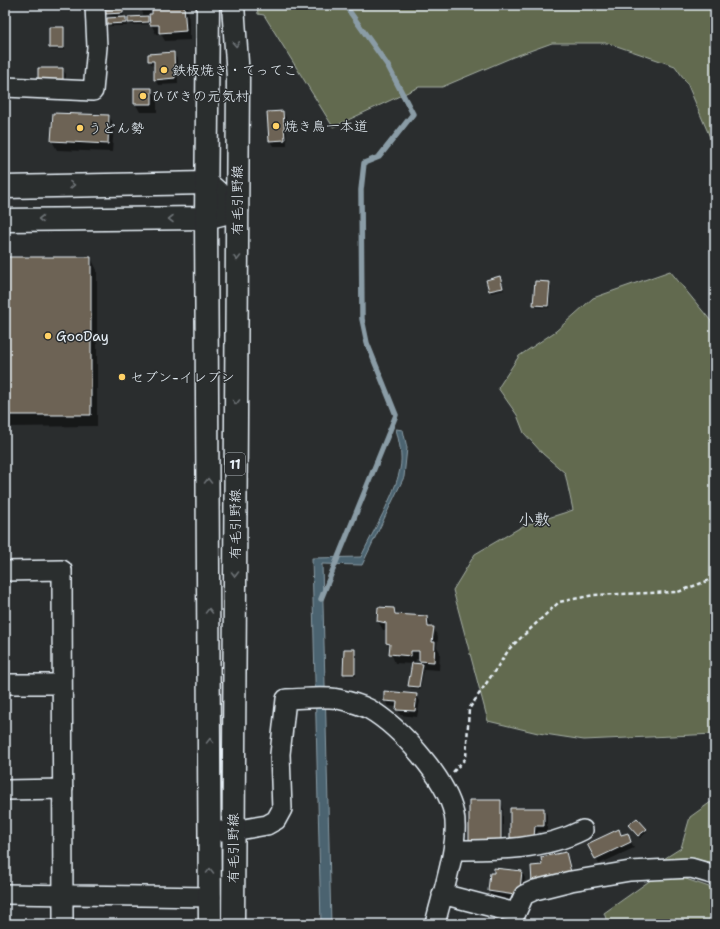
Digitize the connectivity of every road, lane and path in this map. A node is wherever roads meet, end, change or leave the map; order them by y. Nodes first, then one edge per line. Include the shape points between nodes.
1 (95, 5) edge
2 (208, 5) edge
3 (233, 5) edge
4 (5, 87) edge
5 (207, 182) junction
6 (5, 187) edge
7 (237, 210) junction
8 (206, 218) junction
9 (5, 220) edge
10 (5, 571) edge
11 (715, 578) edge
12 (5, 684) edge
13 (62, 684) junction
14 (442, 784) junction
15 (5, 790) edge
16 (63, 790) junction
17 (584, 830) dead end
18 (210, 831) junction
19 (233, 831) junction
20 (454, 850) junction
21 (715, 875) edge
22 (5, 894) edge
23 (63, 894) junction
24 (442, 894) junction
25 (211, 896) junction
26 (63, 924) edge
27 (210, 924) edge
28 (232, 924) edge
29 (435, 924) edge

1 - 4 street via 97,47 94,91
2 - 5 main road, 有毛引野線 / 11
3 -> 7 main road, 有毛引野線 / 11 via 238,77
6 -> 5 main road
5 - 7 main road
5 - 8 main road, 有毛引野線 / 11
7 - 8 main road
7 -> 19 main road, 有毛引野線 / 11
8 -> 9 main road
18 -> 8 main road, 有毛引野線 / 11
10 - 13 street via 62,570
11 - 14 path via 678,592 594,594 559,602 510,648 469,709 466,758
12 - 13 street
13 - 16 street
14 - 19 street via 404,736 369,709 337,699 286,699 280,754 282,809 276,820 267,825
14 - 20 street via 454,814
15 - 16 street
16 - 23 street
17 - 20 street via 566,839 504,850
18 - 19 street
25 -> 18 main road, 有毛引野線 / 11
19 - 28 main road, 有毛引野線 / 11
20 - 24 street
21 - 24 street via 691,868 630,871 570,881 524,895 516,913
22 - 23 street
23 - 25 street
23 - 26 street
24 - 29 street
25 - 27 main road, 有毛引野線 / 11

